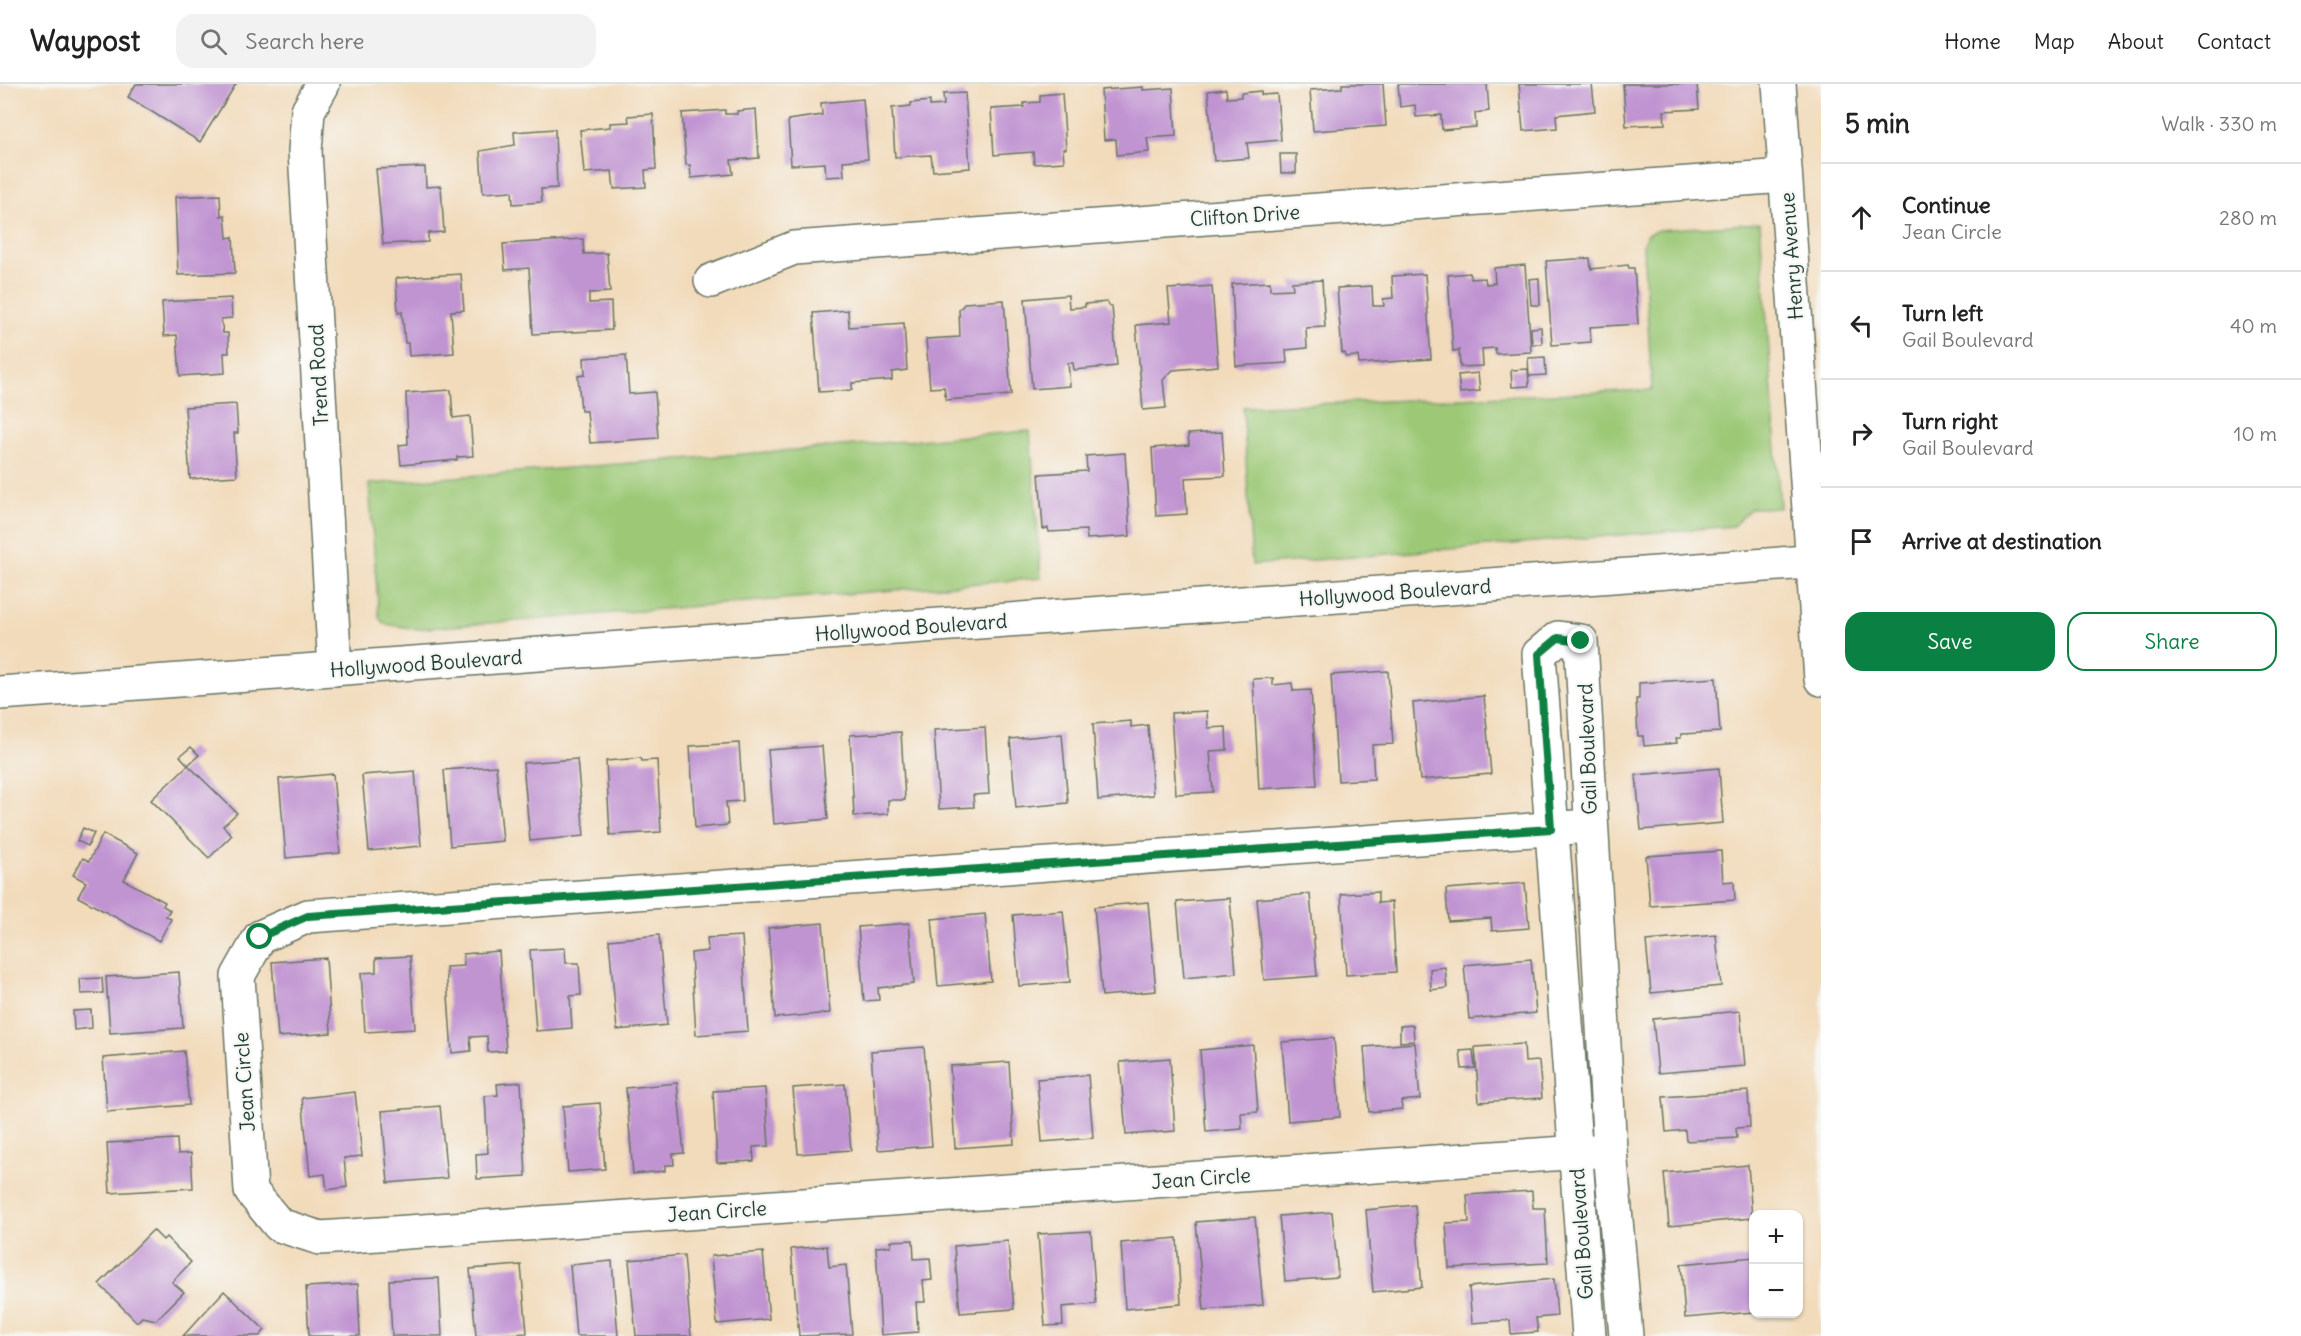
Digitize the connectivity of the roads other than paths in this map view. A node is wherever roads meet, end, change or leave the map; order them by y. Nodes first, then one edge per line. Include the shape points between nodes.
1 (323, 84) edge
2 (1779, 84) edge
3 (1785, 176) junction
4 (711, 281) dead end
5 (1817, 561) edge
6 (335, 669) junction
7 (1821, 679) edge
8 (0, 693) edge
9 (1590, 826) junction
10 (1551, 829) junction
11 (1610, 1150) junction
12 (1575, 1153) junction
13 (1589, 1336) edge
14 (1626, 1336) edge

1 - 6 street, Trend Road via 308,111 305,151
2 - 3 street, Henry Avenue
3 - 4 street, Clifton Drive via 794,248
3 - 5 street, Henry Avenue
5 - 6 street, Hollywood Boulevard
5 - 7 street, Henry Avenue
6 - 8 street, Hollywood Boulevard
9 - 10 street, Jean Circle
9 - 10 street, Gail Boulevard via 1581,641 1558,638 1539,654
9 - 11 street, Gail Boulevard
10 - 12 street, Gail Boulevard
10 - 12 street, Jean Circle via 308,916 260,937 238,976 251,1191 279,1225 320,1238
11 - 12 street, Jean Circle
11 - 14 street, Gail Boulevard
12 - 13 street, Gail Boulevard

